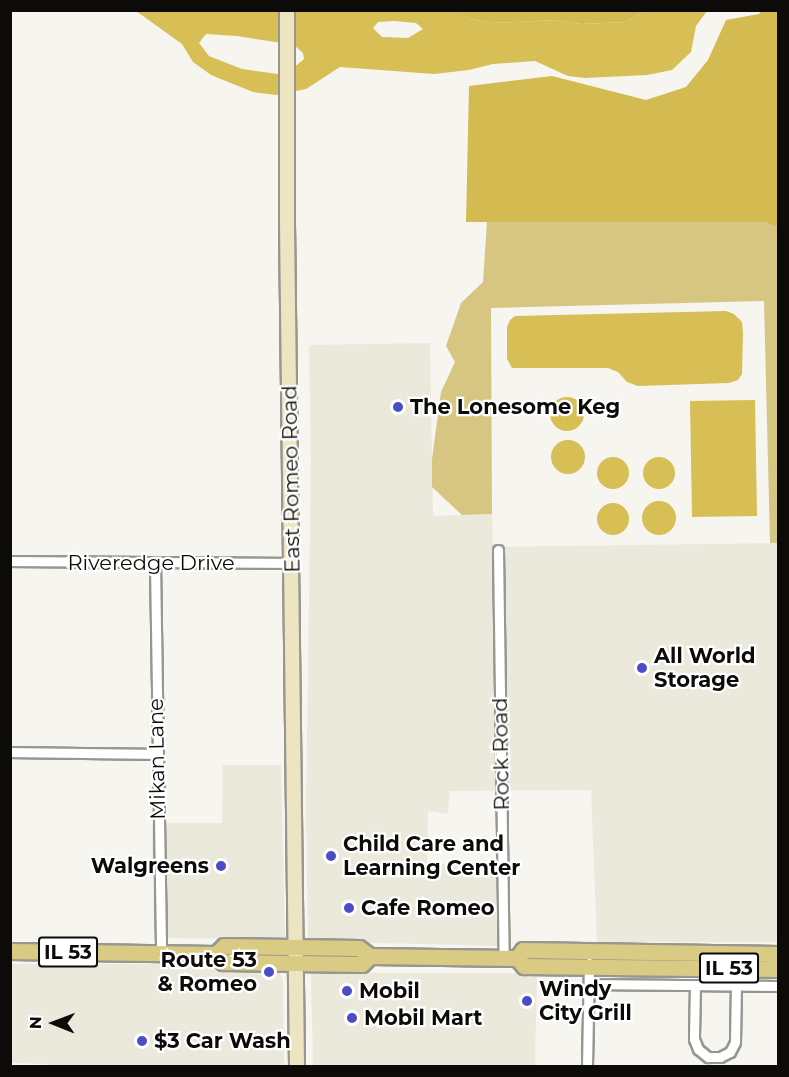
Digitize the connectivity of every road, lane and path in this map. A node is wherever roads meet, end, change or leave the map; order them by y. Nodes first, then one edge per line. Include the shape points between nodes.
1 (287, 10) edge
2 (498, 550) dead end
3 (10, 561) edge
4 (292, 563) junction
5 (155, 564) junction
6 (10, 752) edge
7 (157, 754) junction
8 (10, 951) edge
9 (161, 954) junction
10 (778, 954) edge
11 (297, 955) junction
12 (510, 958) junction
13 (589, 959) junction
14 (778, 969) edge
15 (589, 984) junction
16 (695, 985) junction
17 (736, 985) junction
18 (778, 986) edge
19 (297, 1066) edge
20 (587, 1066) edge

1 - 4 main road, East Romeo Road
2 - 12 street, Rock Road
3 - 5 street, Riveredge Drive
4 - 5 street, Riveredge Drive
4 - 11 main road, East Romeo Road
5 - 7 street, Mikan Lane
6 - 7 street
7 - 9 street, Mikan Lane
8 - 9 main road, IL 53
9 - 11 main road, IL 53 via 216,954 224,962
10 - 13 main road, IL 53
11 - 12 main road, IL 53 via 362,964 370,956
11 - 19 main road, East Romeo Road
12 - 13 main road, IL 53 via 523,950
13 - 14 main road, IL 53
13 - 15 street
15 - 16 street
15 - 20 street
16 - 17 street
16 - 17 street via 694,1039 708,1057 720,1058 730,1052 735,1042
17 - 18 street

